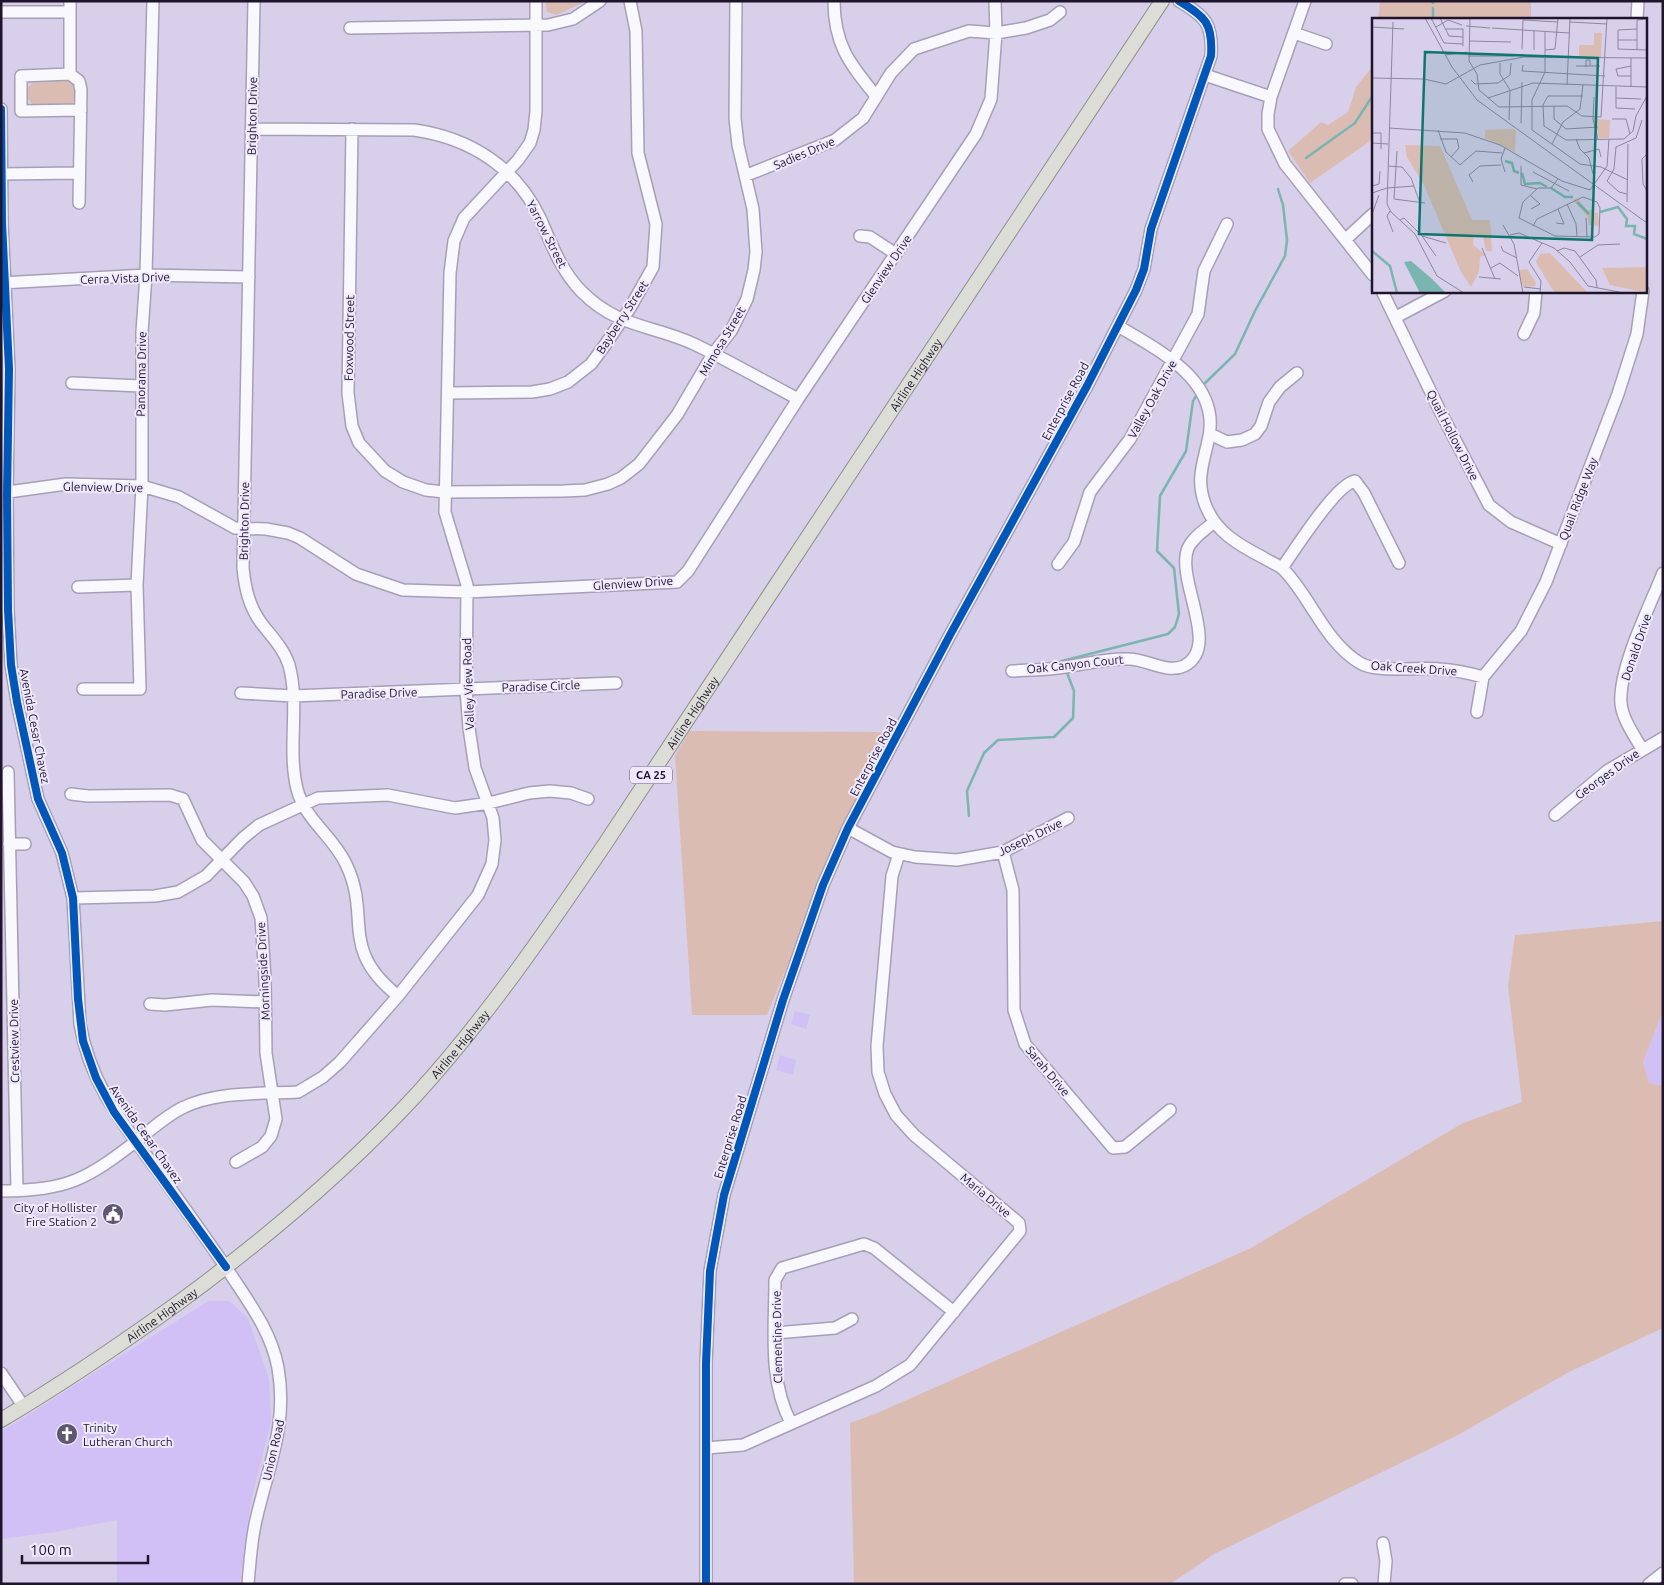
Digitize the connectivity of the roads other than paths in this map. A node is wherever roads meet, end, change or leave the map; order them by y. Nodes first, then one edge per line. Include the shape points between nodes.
1 (153, 1) edge
2 (254, 1) edge
3 (536, 1) edge
4 (600, 1) edge
5 (630, 1) edge
6 (736, 1) edge
7 (834, 1) edge
8 (995, 1) edge
9 (1162, 1) edge
10 (1179, 1) edge
11 (1305, 1) edge
12 (1638, 1) edge
13 (70, 6) edge
14 (1, 12) edge
15 (1060, 12) dead end
16 (1637, 18) edge
17 (536, 26) junction
18 (350, 28) dead end
19 (996, 33) junction
20 (1294, 33) junction
21 (1326, 44) dead end
22 (70, 74) junction
23 (1205, 75) junction
24 (876, 96) junction
25 (1271, 97) junction
26 (1, 109) edge
27 (81, 110) junction
28 (252, 130) junction
29 (352, 130) junction
30 (508, 172) junction
31 (78, 173) junction
32 (2, 174) junction
33 (747, 175) junction
34 (79, 203) dead end
35 (1372, 215) edge
36 (1227, 224) dead end
37 (860, 236) dead end
38 (1346, 239) junction
39 (896, 254) junction
40 (1372, 274) edge
41 (146, 275) junction
42 (249, 277) junction
43 (4, 284) edge
44 (1383, 292) edge
45 (1442, 292) edge
46 (1536, 292) edge
47 (1643, 292) edge
48 (1396, 316) junction
49 (622, 320) junction
50 (1118, 326) junction
51 (1524, 334) dead end
52 (713, 354) junction
53 (1173, 362) junction
54 (1297, 374) dead end
55 (72, 384) dead end
56 (141, 386) junction
57 (448, 393) junction
58 (798, 399) junction
59 (1210, 434) junction
60 (142, 486) junction
61 (444, 492) junction
62 (4, 494) edge
63 (1214, 522) junction
64 (244, 528) junction
65 (1561, 544) junction
66 (1399, 563) dead end
67 (1058, 564) dead end
68 (1282, 568) junction
69 (1663, 573) edge
70 (137, 585) junction
71 (78, 587) dead end
72 (467, 592) junction
73 (1012, 670) dead end
74 (1483, 677) junction
75 (616, 683) dead end
76 (83, 689) dead end
77 (466, 690) junction
78 (241, 693) dead end
79 (293, 696) junction
80 (1477, 712) dead end
81 (1663, 738) edge
82 (1642, 749) junction
83 (8, 772) dead end
84 (71, 794) dead end
85 (588, 799) dead end
86 (489, 803) junction
87 (302, 804) junction
88 (1555, 815) dead end
89 (1068, 818) dead end
90 (848, 828) junction
91 (9, 844) junction
92 (25, 844) dead end
93 (1003, 852) junction
94 (899, 854) junction
95 (223, 861) junction
96 (73, 898) junction
97 (398, 996) junction
98 (265, 1002) junction
99 (150, 1004) dead end
100 (270, 1093) junction
101 (1170, 1110) dead end
102 (136, 1141) junction
103 (236, 1162) dead end
104 (16, 1190) junction
105 (1, 1191) edge
106 (226, 1267) junction
107 (954, 1312) junction
108 (852, 1319) dead end
109 (775, 1334) junction
110 (1, 1373) edge
111 (24, 1407) junction
112 (1, 1420) edge
113 (791, 1423) junction
114 (706, 1448) junction
115 (1383, 1543) dead end
116 (1663, 1573) edge
117 (248, 1584) edge
118 (706, 1584) edge
119 (1345, 1584) edge
120 (1352, 1584) edge
121 (1384, 1584) edge
122 (1649, 1584) edge

1 - 41 street, Panorama Drive
2 - 28 street, Brighton Drive
3 - 17 street, Valley View Road
4 - 17 street via 566,22
5 - 49 street, Bayberry Street via 636,31 638,153 656,224 656,242 653,267
6 - 33 street, Mimosa Street via 735,118 739,151
7 - 24 street via 834,22 840,43 850,64
8 - 19 street, Glenview Drive
9 - 106 main road, Airline Highway / CA 25 via 605,844 505,987 418,1093 350,1164
10 - 23 street, Enterprise Road via 1204,19 1212,35 1211,56
11 - 20 street
12 - 16 street
13 - 14 street
13 - 22 street
15 - 19 street, Sadies Drive via 1050,20 1026,28
17 - 18 street
17 - 30 street, Valley View Road via 534,130 525,150
19 - 24 street, Sadies Drive via 969,31 914,49 891,73
19 - 39 street, Glenview Drive via 991,99 976,134
20 - 21 street
20 - 25 street
22 - 27 street via 79,81
22 - 27 street via 21,76 21,111
23 - 25 street
23 - 50 street, Enterprise Road via 1151,229 1144,269
24 - 33 street, Sadies Drive via 864,118 835,140
25 - 38 street via 1268,129 1277,150
26 - 32 street, Avenida Cesar Chavez
27 - 31 street
28 - 29 street, Yarrow Street
28 - 42 street, Brighton Drive
29 - 30 street, Yarrow Street via 434,133 468,145
29 - 61 street, Foxwood Street via 348,393 352,426 364,449 391,476 416,487
30 - 49 street, Yarrow Street via 532,203 559,261 574,283 590,300
30 - 57 street, Valley View Road via 468,212 454,241 450,273
31 - 32 street
31 - 34 street
32 - 43 street, Avenida Cesar Chavez
33 - 52 street, Mimosa Street via 756,252 754,270 747,299 737,320
35 - 38 street
36 - 53 street, Valley Oak Drive via 1204,271 1198,314
37 - 39 street via 870,238
38 - 40 street
39 - 58 street, Glenview Drive
41 - 42 street, Cerra Vista Drive
41 - 43 street, Cerra Vista Drive
41 - 56 street, Panorama Drive
42 - 64 street, Brighton Drive
43 - 62 street, Avenida Cesar Chavez via 10,430
44 - 48 street, Quail Hollow Drive
45 - 48 street
46 - 51 street via 1534,313
47 - 65 street, Quail Ridge Way via 1637,334 1618,394
48 - 65 street, Quail Hollow Drive via 1489,505 1511,522
49 - 52 street, Yarrow Street
49 - 57 street, Bayberry Street via 590,364 562,385 532,392
50 - 53 street, Oak Creek Drive
50 - 90 street, Enterprise Road
52 - 58 street, Yarrow Street
52 - 61 street, Mimosa Street via 653,448 636,468 621,478 585,490
53 - 59 street, Oak Creek Drive via 1204,392 1210,413
53 - 67 street, Valley Oak Drive via 1130,439 1093,488 1074,542
54 - 59 street via 1280,386 1272,397 1255,434 1226,442
55 - 56 street
56 - 60 street, Panorama Drive
57 - 61 street, Valley View Road
58 - 72 street, Glenview Drive via 688,571 677,582
59 - 63 street, Oak Creek Drive via 1199,481 1205,506
60 - 62 street, Glenview Drive via 66,484
60 - 64 street, Glenview Drive via 179,497 235,528
60 - 70 street, Panorama Drive
61 - 72 street, Valley View Road via 447,522 464,568
62 - 96 street, Avenida Cesar Chavez via 13,680 38,799 62,853
63 - 68 street, Oak Creek Drive via 1239,545
63 - 73 street, Oak Canyon Court via 1192,541 1185,560 1201,639 1194,658 1185,665 1176,669 1128,659 1062,668
64 - 72 street, Glenview Drive via 288,533 356,574 384,585 420,592
64 - 79 street, Brighton Drive via 243,568 247,592 258,618 287,660
65 - 74 street, Quail Ridge Way via 1521,632
66 - 68 street via 1364,493 1354,481 1338,493 1322,512
68 - 74 street, Oak Creek Drive via 1338,645 1361,664 1470,673
69 - 82 street, Donald Drive via 1630,657 1622,694 1625,719
70 - 71 street
70 - 76 street, Panorama Drive via 140,689
72 - 77 street, Valley View Road
74 - 80 street
75 - 77 street, Paradise Circle
77 - 79 street, Paradise Drive
77 - 86 street, Valley View Road via 475,768
78 - 79 street, Paradise Drive
79 - 87 street, Brighton Drive via 293,769
81 - 82 street, Georges Drive
82 - 88 street, Georges Drive via 1607,771
83 - 91 street, Crestview Drive
84 - 95 street, Morningside Drive via 180,797 187,803 202,840
85 - 86 street via 550,791 516,795
86 - 87 street via 455,808 398,796 358,795 327,796
86 - 97 street, Valley View Road via 495,840 492,864 485,883
87 - 95 street via 259,825
87 - 97 street, Brighton Drive via 346,864 355,891 362,953 376,976
89 - 93 street, Joseph Drive
90 - 94 street, Joseph Drive
90 - 114 street, Enterprise Road via 823,885 783,1000 724,1195 710,1272
91 - 92 street
91 - 104 street, Crestview Drive
93 - 94 street, Joseph Drive via 957,860
93 - 101 street, Sarah Drive via 1013,890 1014,1010 1025,1044 1113,1148 1125,1146
94 - 107 street, Maria Drive via 892,876 876,1046 884,1094 896,1115 914,1135 1019,1223 1020,1231
95 - 96 street via 194,885 168,894
95 - 98 street, Morningside Drive via 244,882 258,908 263,933
96 - 102 street, Avenida Cesar Chavez via 83,1041 103,1094
97 - 100 street, Valley View Road via 323,1077 298,1092
98 - 99 street via 212,1000
98 - 100 street, Morningside Drive
100 - 102 street, Valley View Road via 195,1103 167,1118
100 - 103 street, Morningside Drive via 276,1119 271,1136 262,1147
102 - 104 street, Valley View Road via 87,1176 55,1187
102 - 106 street, Avenida Cesar Chavez
104 - 105 street, Valley View Road
106 - 111 main road, Airline Highway / CA 25 via 126,1340
106 - 117 street, Union Road via 264,1326 278,1366 281,1390 281,1425 256,1522
107 - 109 street, Clementine Drive via 874,1248 864,1244 782,1268 776,1280
107 - 113 street, Maria Drive via 910,1365 876,1386
108 - 109 street via 835,1328
109 - 113 street, Clementine Drive via 778,1393
110 - 111 street
111 - 112 main road, Airline Highway / CA 25
113 - 114 street, Maria Drive via 743,1445
114 - 118 street, Enterprise Road
115 - 121 street via 1386,1561
116 - 122 street
119 - 120 street

